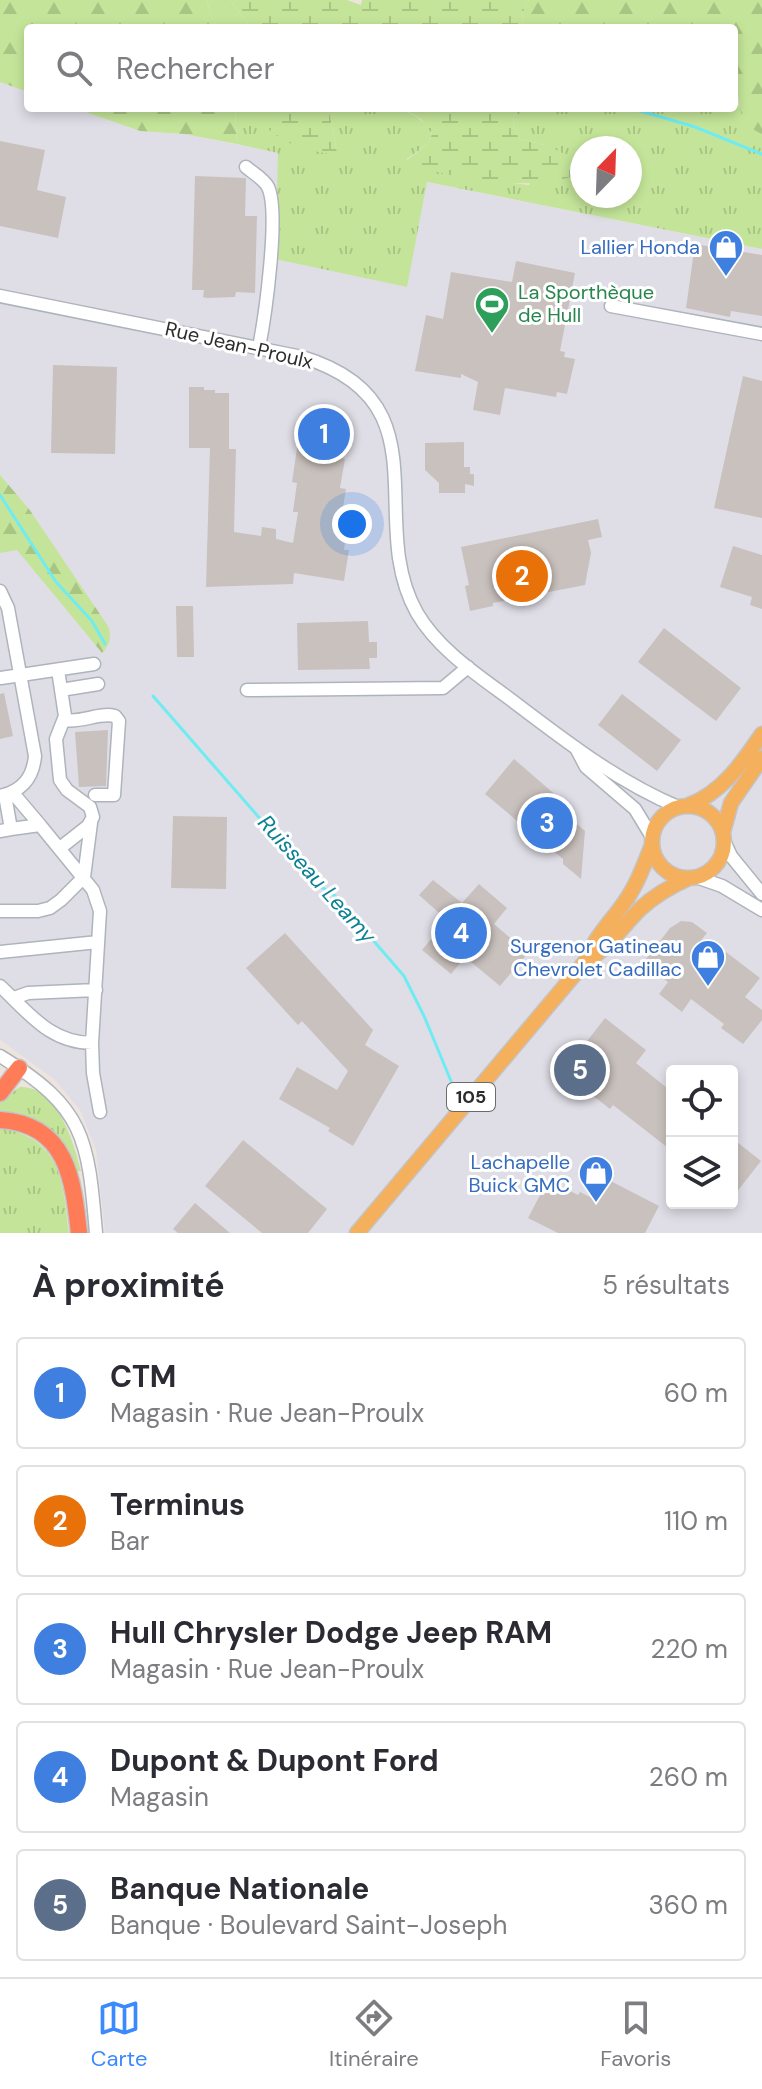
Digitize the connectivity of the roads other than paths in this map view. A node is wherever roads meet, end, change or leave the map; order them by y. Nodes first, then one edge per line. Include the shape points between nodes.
1 (246, 167) dead end
2 (0, 296) edge
3 (611, 306) dead end
4 (762, 334) edge
5 (259, 347) junction
6 (0, 591) edge
7 (94, 664) dead end
8 (468, 667) junction
9 (58, 670) junction
10 (21, 675) junction
11 (1, 678) edge
12 (98, 684) dead end
13 (61, 690) junction
14 (247, 690) dead end
15 (65, 720) junction
16 (57, 734) junction
17 (762, 734) edge
18 (33, 736) junction
19 (577, 750) junction
20 (762, 758) edge
21 (59, 768) junction
22 (33, 770) junction
23 (6, 794) edge
24 (93, 796) junction
25 (683, 806) junction
26 (91, 823) junction
27 (40, 825) junction
28 (5, 830) edge
29 (724, 838) junction
30 (652, 841) junction
31 (60, 848) junction
32 (84, 877) junction
33 (692, 878) junction
34 (762, 894) edge
35 (762, 910) edge
36 (0, 911) edge
37 (98, 942) junction
38 (0, 952) edge
39 (585, 962) junction
40 (0, 986) edge
41 (96, 990) junction
42 (14, 998) junction
43 (92, 1043) junction
44 (0, 1056) edge
45 (19, 1068) junction
46 (0, 1093) edge
47 (100, 1112) dead end
48 (0, 1120) edge
49 (79, 1233) edge
50 (96, 1233) edge
51 (357, 1233) edge

1 - 5 street via 267,184 271,197 270,279
2 - 5 street, Rue Jean-Proulx
3 - 4 street
5 - 8 street, Rue Jean-Proulx via 328,366 358,385 375,405 394,457 399,555 407,591 436,639
6 - 10 street
7 - 9 street
8 - 14 street via 443,688
8 - 19 street, Rue Jean-Proulx
9 - 10 street
9 - 13 street
10 - 11 street
10 - 18 street
12 - 13 street
13 - 15 street
15 - 16 street
15 - 24 street via 108,715 119,721 114,795
16 - 18 street
16 - 21 street
17 - 25 main road, 105 via 726,780 708,796
18 - 22 street
19 - 25 street, Rue Jean-Proulx via 644,791
19 - 30 street, Rue Jean-Proulx via 586,767 635,809
20 - 29 main road, 105 via 731,803
21 - 22 street
21 - 24 street via 67,790
22 - 23 street via 26,783
23 - 27 street
23 - 28 street
24 - 26 street
25 - 29 main road via 710,813
25 - 30 main road, 105 via 663,815
26 - 31 street
26 - 32 street
27 - 28 street
27 - 31 street
29 - 33 main road, 105 via 714,868
29 - 34 street via 731,856
30 - 33 main road via 660,865
30 - 39 main road, 105 via 637,882 592,943
31 - 32 street
32 - 36 street via 45,910
32 - 37 street via 98,901
33 - 35 street via 722,886
33 - 39 main road, 105 via 650,902 603,951
37 - 38 street
37 - 41 street
39 - 51 main road, 105
40 - 42 street
41 - 42 street
41 - 43 street
42 - 43 street via 57,1036
43 - 47 street
44 - 45 street
45 - 46 highway
45 - 50 street via 59,1100 80,1135 90,1169
48 - 49 highway via 33,1128 59,1151 71,1179

